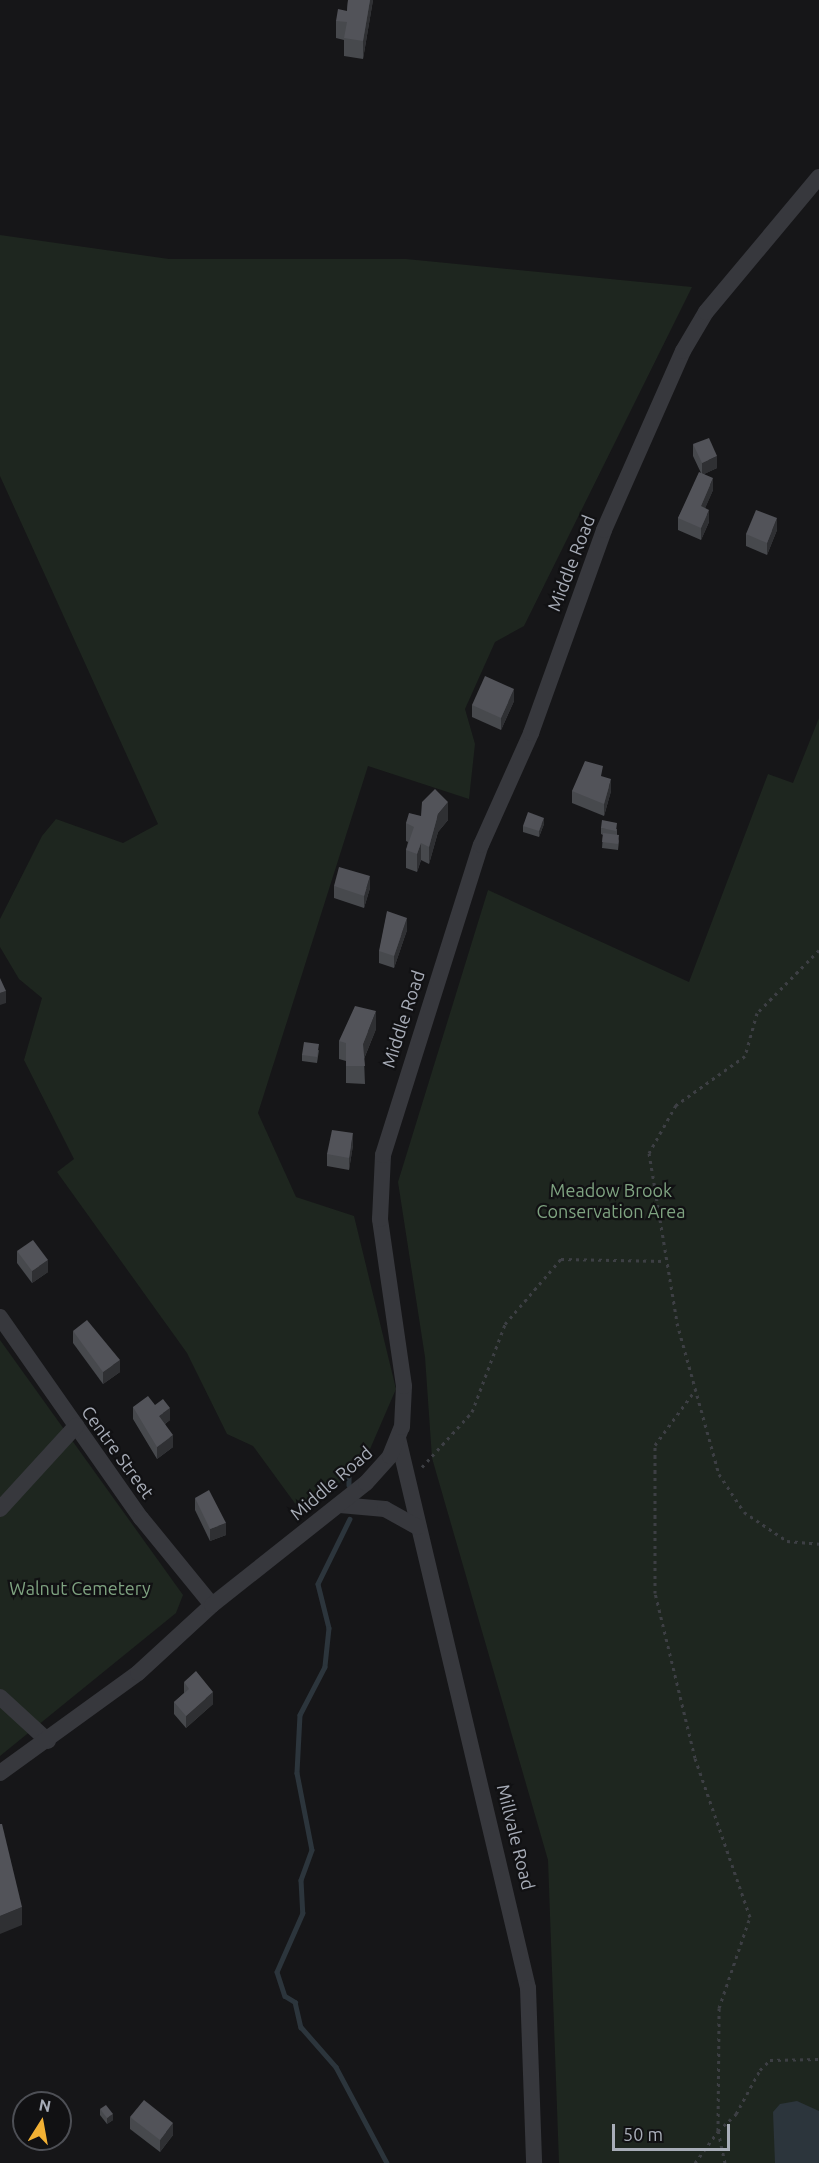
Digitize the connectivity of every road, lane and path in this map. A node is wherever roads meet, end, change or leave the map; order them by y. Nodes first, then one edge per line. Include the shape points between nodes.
1 (819, 177) edge
2 (819, 950) edge
3 (666, 1261) junction
4 (0, 1317) edge
5 (696, 1389) junction
6 (76, 1426) junction
7 (399, 1438) junction
8 (408, 1482) junction
9 (340, 1504) junction
10 (0, 1509) edge
11 (417, 1527) junction
12 (819, 1544) edge
13 (212, 1605) junction
14 (0, 1697) edge
15 (48, 1742) junction
16 (0, 1773) edge
17 (819, 2059) edge
18 (718, 2131) junction
19 (534, 2163) edge
20 (695, 2163) edge
21 (724, 2163) edge

1 - 7 street, Middle Road via 706,312 682,351 604,530 531,732 481,845 383,1155 380,1220 404,1386
2 - 3 path via 757,1013 745,1056 676,1105 649,1153
3 - 5 path
3 - 8 path via 561,1260 505,1324 472,1412
4 - 6 street, Centre Street
5 - 12 path via 719,1474 744,1512 787,1541
5 - 18 path via 655,1445 655,1593 695,1758 750,1917 719,2008
6 - 10 street
6 - 13 street, Centre Street
7 - 8 street, Millvale Road
7 - 9 street, Middle Road via 379,1470
8 - 11 street, Millvale Road
9 - 11 street via 385,1509
9 - 13 street, Middle Road
11 - 19 street, Millvale Road via 528,1988
13 - 15 street, Middle Road via 138,1673
14 - 15 street
15 - 16 street, Middle Road
17 - 18 path via 770,2060 736,2114
18 - 20 path
18 - 21 path

